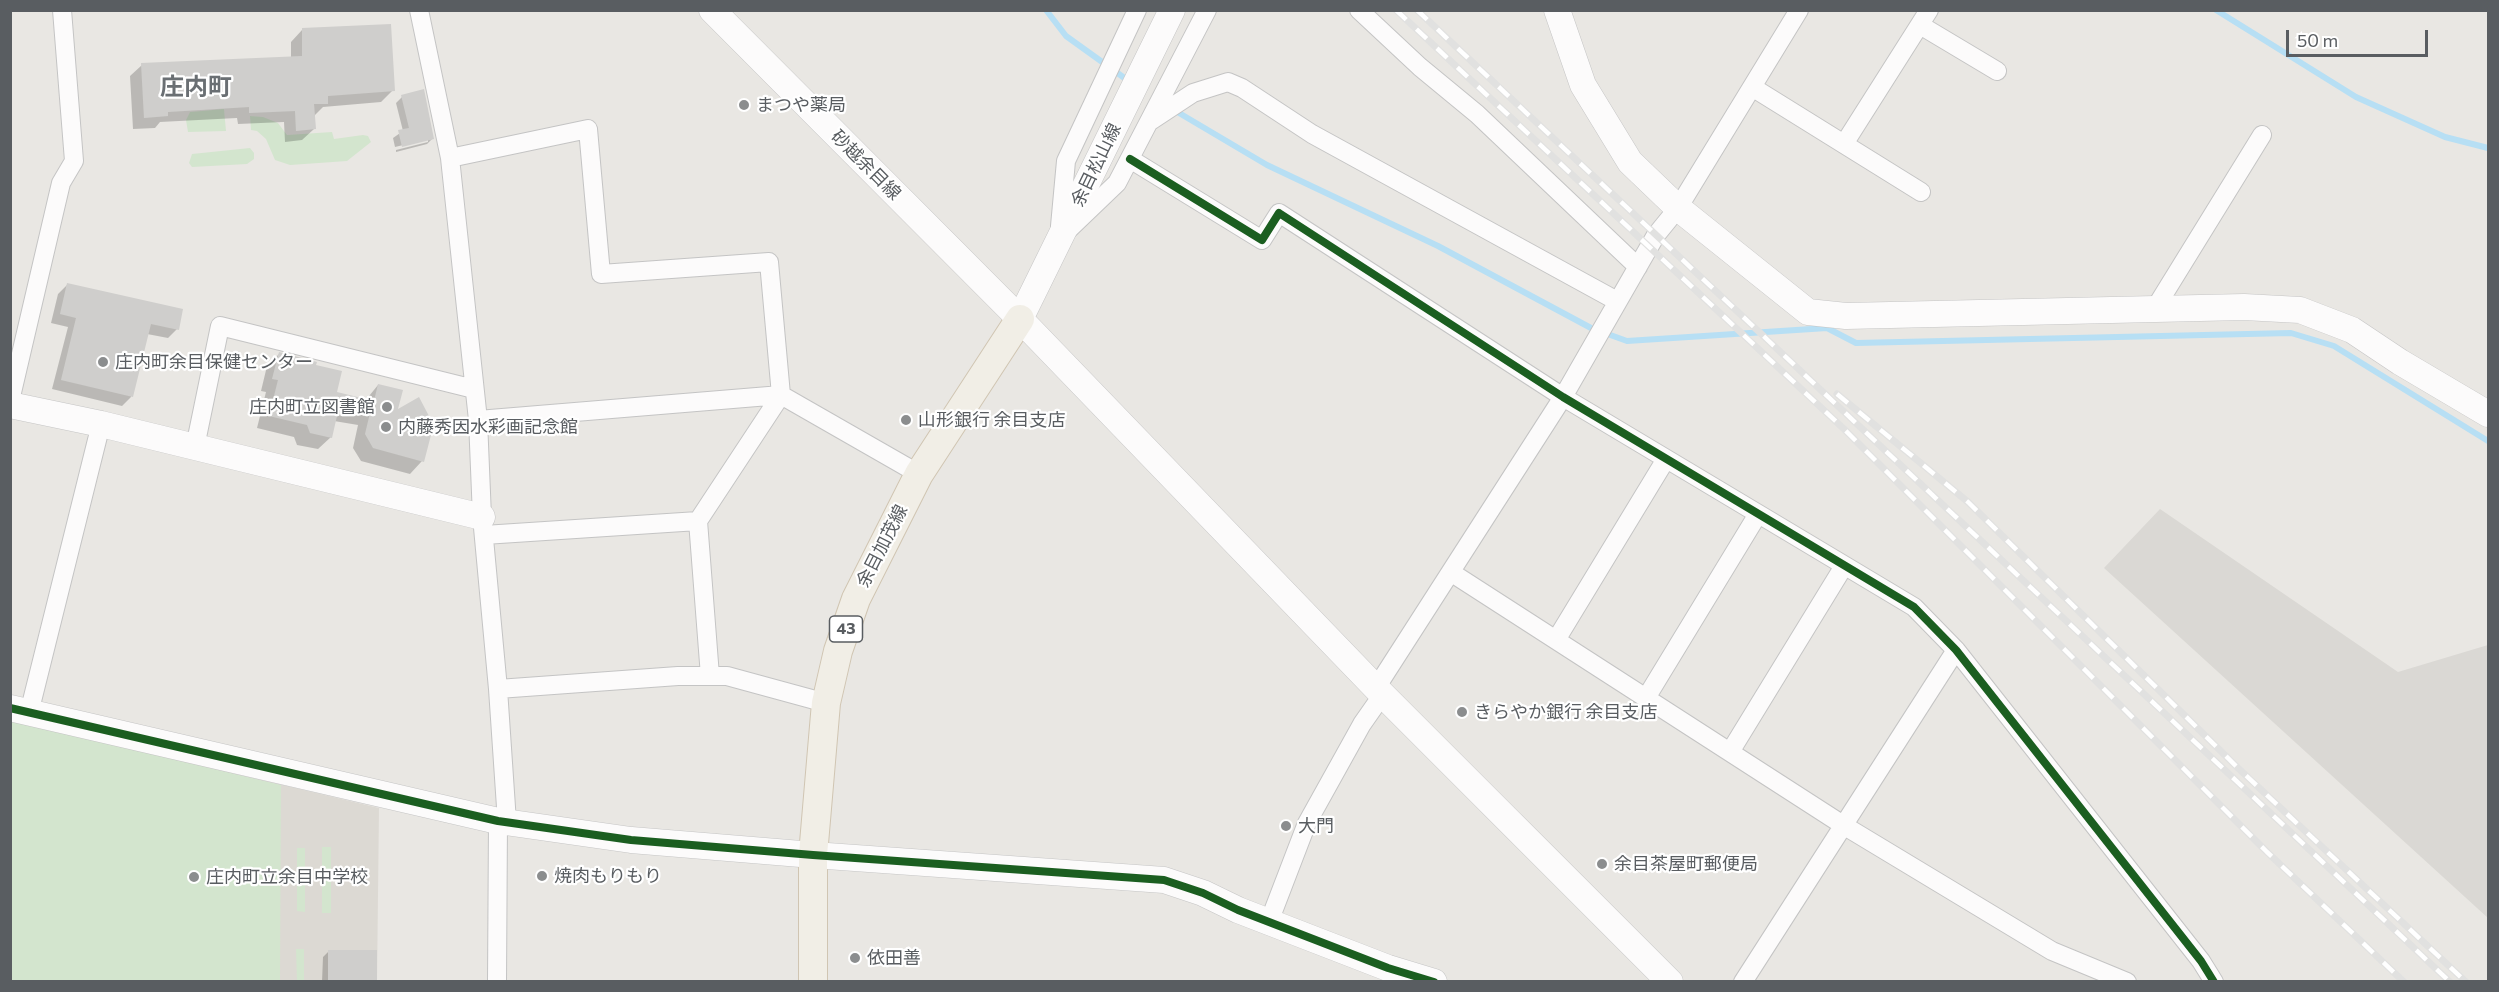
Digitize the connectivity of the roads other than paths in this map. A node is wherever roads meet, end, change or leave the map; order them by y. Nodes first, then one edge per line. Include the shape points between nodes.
1 (62, 10) edge
2 (419, 10) edge
3 (712, 10) edge
4 (1137, 10) edge
5 (1172, 10) edge
6 (1207, 10) edge
7 (1359, 10) edge
8 (1557, 10) edge
9 (1799, 10) edge
10 (1925, 18) edge
11 (1997, 71) dead end
12 (1752, 87) junction
13 (1149, 122) junction
14 (2262, 135) dead end
15 (1844, 144) junction
16 (450, 158) junction
17 (1130, 159) junction
18 (1921, 192) dead end
19 (1678, 208) junction
20 (1059, 239) junction
21 (1638, 267) junction
22 (1617, 301) junction
23 (2154, 310) junction
24 (1020, 319) junction
25 (474, 388) junction
26 (781, 395) junction
27 (1563, 397) junction
28 (10, 403) edge
29 (2488, 414) edge
30 (478, 420) junction
31 (101, 424) junction
32 (195, 447) junction
33 (1666, 459) junction
34 (919, 474) junction
35 (1758, 514) junction
36 (698, 521) junction
37 (483, 526) junction
38 (1845, 566) junction
39 (1452, 573) junction
40 (1556, 640) junction
41 (1956, 650) junction
42 (710, 676) junction
43 (498, 689) junction
44 (1379, 691) junction
45 (1646, 698) junction
46 (826, 703) junction
47 (20, 710) edge
48 (1730, 752) junction
49 (502, 822) junction
50 (1843, 825) junction
51 (813, 855) junction
52 (1269, 922) junction
53 (497, 981) edge
54 (813, 981) edge
55 (1434, 981) edge
56 (1670, 981) edge
57 (1743, 981) edge
58 (2127, 981) edge
59 (2214, 981) edge

1 - 28 street via 74,161 61,183
2 - 16 street
3 - 24 street, 砂越余目線
4 - 20 street via 1066,161
5 - 20 street, 余目松山線
6 - 13 street
7 - 21 street via 1477,114
8 - 19 street via 1583,85 1630,162
9 - 12 street
10 - 11 street
10 - 15 street
12 - 15 street
12 - 19 street
13 - 17 street
13 - 22 street via 1193,93 1228,82 1312,134
14 - 23 street
15 - 18 street
16 - 25 street
16 - 26 street via 588,129 601,274 769,262
17 - 20 street via 1117,183
17 - 27 street via 1262,240 1279,213
19 - 21 street
19 - 23 street via 1808,312 1846,316
20 - 24 street, 余目松山線
21 - 22 street
22 - 27 street
23 - 29 street via 2300,310 2352,330
24 - 34 main road, 余目加茂線 / 43
24 - 44 street, 砂越余目線
25 - 30 street
25 - 32 street via 220,326
26 - 30 street
26 - 34 street
26 - 36 street
27 - 33 street
27 - 39 street
28 - 31 street
30 - 37 street
31 - 32 street
31 - 47 street
32 - 37 street
33 - 35 street
33 - 40 street
34 - 46 main road, 余目加茂線 / 43 via 856,599
35 - 38 street
35 - 45 street
36 - 37 street
36 - 42 street
37 - 43 street
38 - 41 street via 1914,607
38 - 48 street
39 - 40 street
39 - 44 street
40 - 45 street
41 - 50 street
41 - 59 street
42 - 43 street
42 - 46 street via 727,676
43 - 49 street
44 - 52 street via 1307,823
44 - 56 street, 砂越余目線
45 - 48 street
46 - 51 main road, 余目加茂線 / 43
47 - 49 street
48 - 50 street
49 - 51 street via 631,840
49 - 53 street
50 - 57 street
50 - 58 street via 2052,951
51 - 52 street via 1164,880
51 - 54 main road, 余目加茂線 / 43
52 - 55 street via 1388,968

